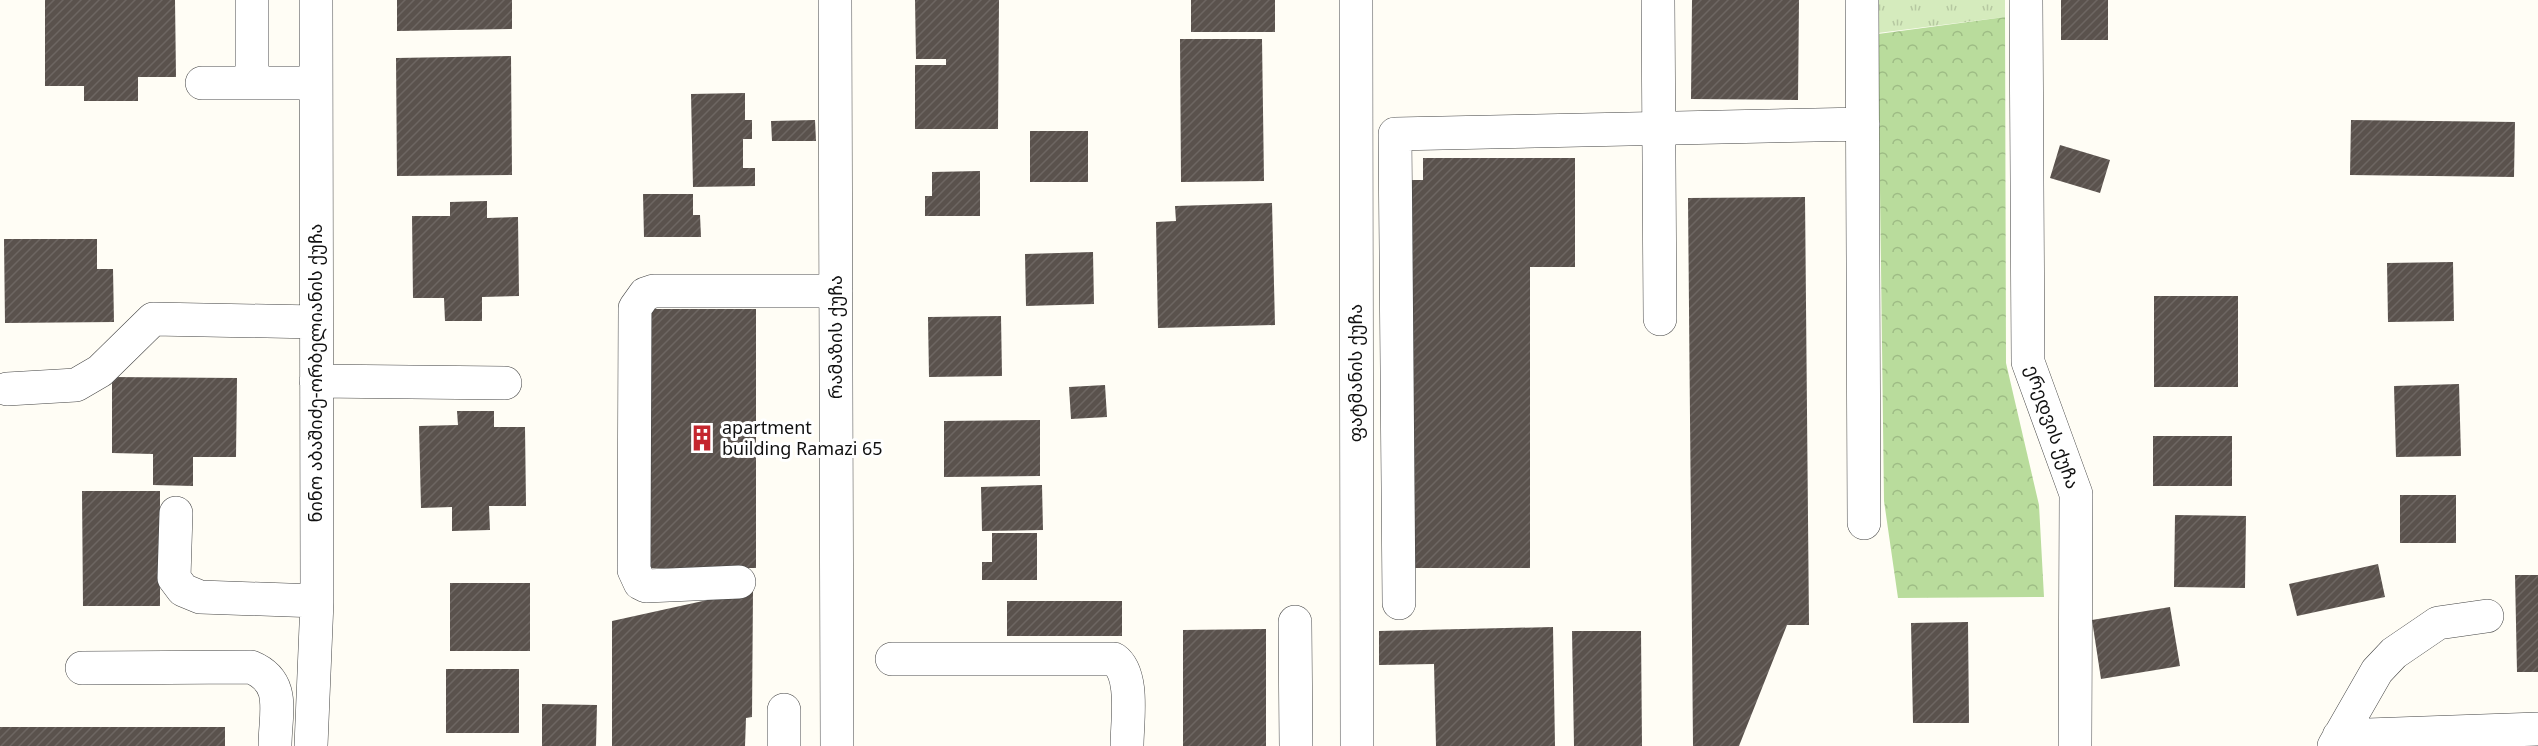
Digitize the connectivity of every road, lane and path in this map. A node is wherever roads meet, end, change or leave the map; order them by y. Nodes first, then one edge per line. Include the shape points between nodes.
1 (252, 0) edge
2 (316, 0) edge
3 (835, 0) edge
4 (1356, 0) edge
5 (1658, 0) edge
6 (1862, 0) edge
7 (2026, 0) edge
8 (202, 83) dead end
9 (252, 83) junction
10 (316, 83) junction
11 (1863, 124) junction
12 (1659, 128) junction
13 (836, 291) junction
14 (1660, 319) dead end
15 (316, 322) junction
16 (316, 381) junction
17 (505, 383) dead end
18 (7, 388) dead end
19 (176, 513) dead end
20 (1864, 523) dead end
21 (739, 582) dead end
22 (317, 600) junction
23 (1399, 603) dead end
24 (2487, 616) dead end
25 (1294, 622) dead end
26 (892, 658) dead end
27 (82, 668) dead end
28 (784, 710) dead end
29 (2538, 729) edge
30 (2337, 741) edge
31 (275, 746) edge
32 (311, 746) edge
33 (784, 746) edge
34 (837, 746) edge
35 (1127, 746) edge
36 (1296, 746) edge
37 (1357, 746) edge
38 (2075, 746) edge

1 - 9 street
2 - 10 street, ნინო აბაშიძე-ორბელიანის ქუჩა
3 - 13 street, რამაზის ქუჩა
4 - 37 street, ფატმანის ქუჩა
5 - 12 street
6 - 11 street
7 - 38 street, ერედვის ქუჩა via 2028,362 2076,494
8 - 9 street
9 - 10 street
10 - 15 street, ნინო აბაშიძე-ორბელიანის ქუჩა
11 - 12 street
11 - 20 street
12 - 14 street
12 - 23 street via 1395,134
13 - 21 street via 654,291 645,294 636,308 633,570 646,586
13 - 34 street, რამაზის ქუჩა
15 - 16 street, ნინო აბაშიძე-ორბელიანის ქუჩა
15 - 18 street via 153,319 100,371 76,385
16 - 17 street
16 - 22 street, ნინო აბაშიძე-ორბელიანის ქუჩა
19 - 22 street via 174,578 183,590 200,597
22 - 32 street, ნინო აბაშიძე-ორბელიანის ქუჩა
24 - 30 street via 2438,623 2394,653 2377,671
25 - 36 street
26 - 35 street via 1114,658 1124,665 1127,678
27 - 31 street via 251,667 267,674 276,688
28 - 33 street
29 - 30 street

